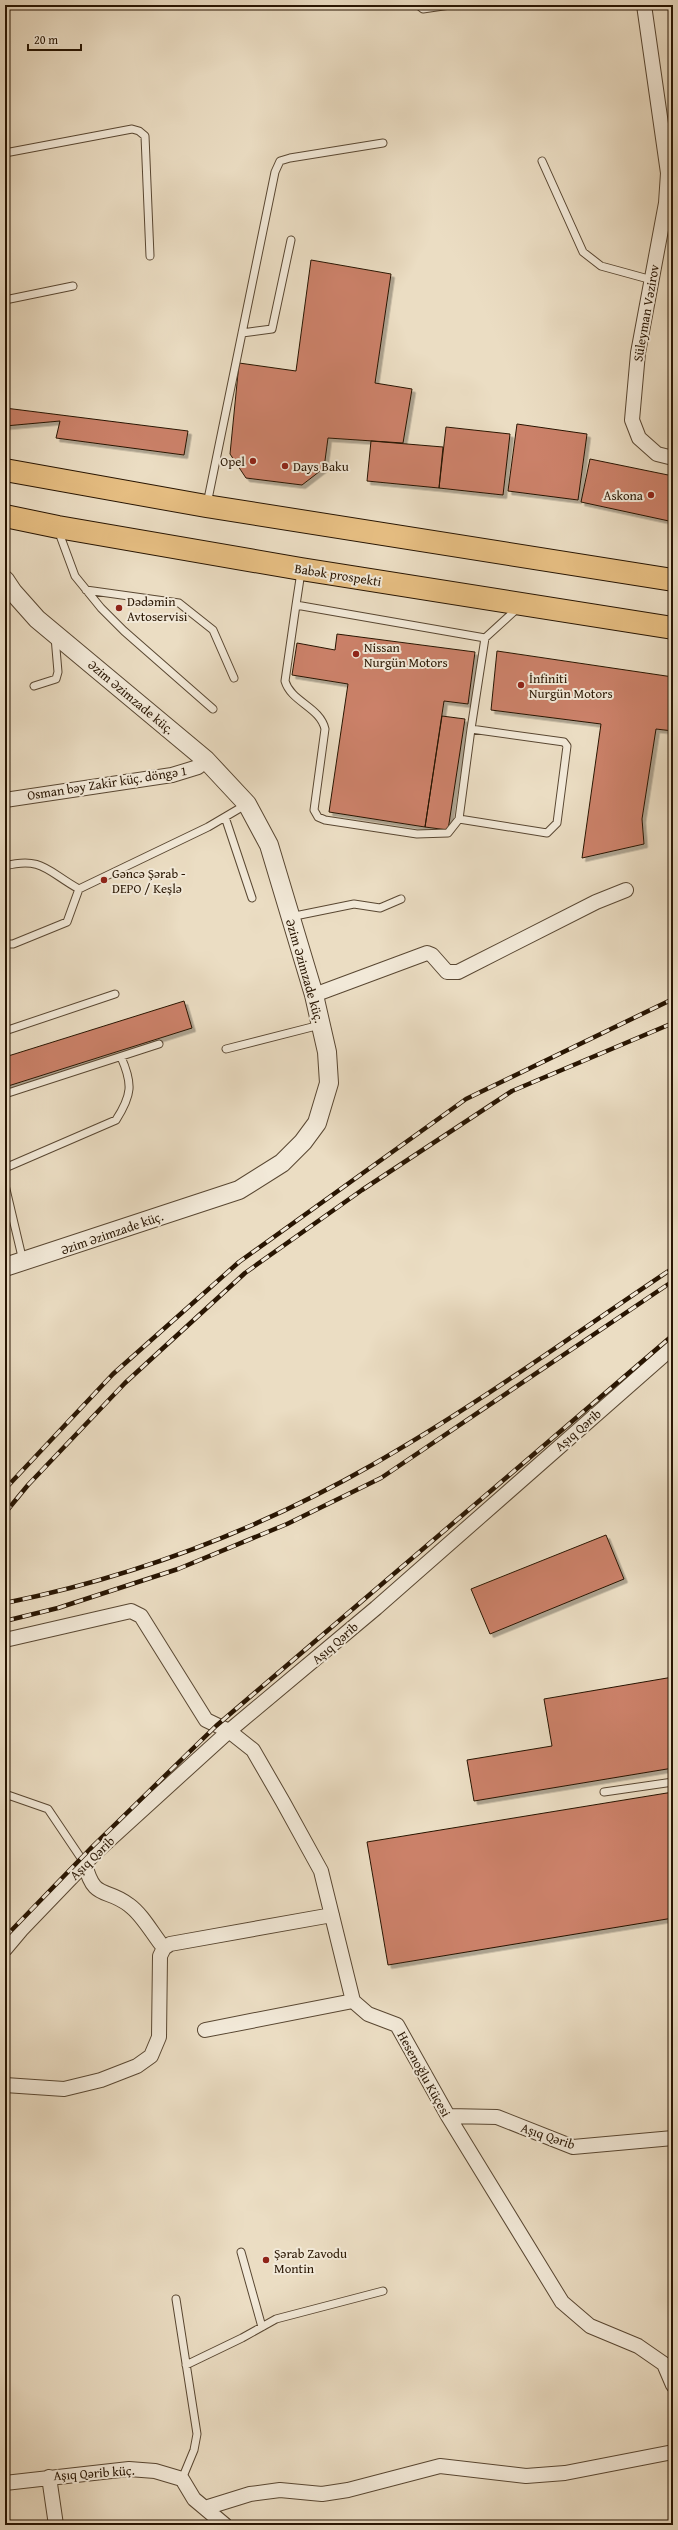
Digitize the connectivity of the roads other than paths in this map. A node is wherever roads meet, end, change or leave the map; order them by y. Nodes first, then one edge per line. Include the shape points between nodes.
1 (418, 5) edge
2 (450, 5) edge
3 (644, 5) edge
4 (383, 143) dead end
5 (5, 153) edge
6 (542, 161) dead end
7 (671, 173) edge
8 (291, 240) dead end
9 (150, 256) dead end
10 (652, 280) junction
11 (73, 286) dead end
12 (5, 300) edge
13 (242, 333) junction
14 (673, 458) edge
15 (5, 470) edge
16 (206, 506) junction
17 (5, 516) edge
18 (58, 528) junction
19 (301, 569) junction
20 (5, 580) edge
21 (673, 580) edge
22 (86, 590) junction
23 (522, 604) junction
24 (296, 605) junction
25 (673, 628) edge
26 (55, 635) junction
27 (485, 638) junction
28 (234, 678) dead end
29 (34, 686) dead end
30 (213, 709) dead end
31 (471, 729) junction
32 (206, 760) junction
33 (5, 800) edge
34 (247, 804) junction
35 (225, 817) junction
36 (459, 819) junction
37 (5, 866) edge
38 (79, 889) junction
39 (626, 890) dead end
40 (252, 898) dead end
41 (401, 899) dead end
42 (290, 917) junction
43 (5, 944) edge
44 (115, 994) dead end
45 (314, 995) junction
46 (320, 1025) junction
47 (5, 1031) edge
48 (159, 1044) dead end
49 (226, 1049) dead end
50 (121, 1057) junction
51 (5, 1094) edge
52 (5, 1168) edge
53 (5, 1185) edge
54 (24, 1263) junction
55 (5, 1268) edge
56 (673, 1347) edge
57 (5, 1640) edge
58 (228, 1731) junction
59 (673, 1782) edge
60 (604, 1792) dead end
61 (5, 1794) edge
62 (84, 1864) junction
63 (332, 1916) junction
64 (164, 1948) junction
65 (5, 1949) edge
66 (353, 2001) junction
67 (206, 2030) dead end
68 (5, 2085) edge
69 (448, 2116) junction
70 (673, 2138) edge
71 (241, 2252) dead end
72 (382, 2292) dead end
73 (176, 2299) dead end
74 (262, 2327) junction
75 (669, 2362) edge
76 (186, 2365) junction
77 (673, 2385) edge
78 (673, 2452) edge
79 (49, 2477) junction
80 (182, 2479) junction
81 (5, 2483) edge
82 (204, 2508) junction
83 (56, 2525) edge
84 (224, 2525) edge

1 - 2 lane via 423,9
3 - 7 street, Süleyman Vəzirov
4 - 13 lane via 280,161 275,172
5 - 9 lane via 132,128 140,131 145,136
6 - 10 lane via 583,252 601,266
7 - 10 street, Süleyman Vəzirov
8 - 13 lane via 272,329
10 - 14 street, Süleyman Vəzirov via 638,353 632,420 639,438 656,454
11 - 12 lane
13 - 16 lane
15 - 16 main road
16 - 21 main road
17 - 18 main road, Babək prospekti
18 - 19 main road, Babək prospekti
18 - 22 lane via 75,576
19 - 23 main road, Babək prospekti
19 - 24 lane
20 - 26 street, Əzim Əzimzade küç. via 12,592
22 - 28 lane via 179,603 213,630
22 - 30 lane via 120,627
23 - 25 main road, Babək prospekti
23 - 27 lane
24 - 27 lane
24 - 36 lane via 286,681 289,690 319,715 325,729 314,810 318,817 437,835 448,833
26 - 29 lane via 58,672 56,679
26 - 32 street, Əzim Əzimzade küç.
27 - 31 lane
31 - 36 lane
31 - 36 lane via 564,742 568,753 554,829 547,833
32 - 33 street, Osman bəy Zakir küç. döngə 1 via 198,767 172,775
32 - 34 street, Əzim Əzimzade küç.
34 - 35 lane
34 - 42 street, Əzim Əzimzade küç. via 269,845
35 - 38 lane
35 - 40 lane
37 - 38 lane via 31,861
38 - 43 lane via 67,922 13,944
39 - 45 street via 596,902 458,972 447,972 427,953
41 - 42 lane via 383,907 354,904
42 - 45 street, Əzim Əzimzade küç.
44 - 47 lane
45 - 46 street, Əzim Əzimzade küç.
46 - 49 lane
46 - 54 street, Əzim Əzimzade küç. via 327,1052 329,1084 324,1105 317,1123 282,1163 239,1190
48 - 50 lane
50 - 51 lane
50 - 52 lane via 129,1076 130,1089 127,1104 116,1120
53 - 54 lane
54 - 55 street, Əzim Əzimzade küç.
56 - 58 street, Aşıq Qərib via 376,1608
57 - 58 street via 131,1611 141,1616 206,1720
58 - 62 street, Aşıq Qərib
58 - 63 street via 253,1750 284,1802 321,1871
59 - 60 lane
61 - 62 lane via 48,1808
62 - 64 street via 92,1884 100,1892 130,1905
62 - 65 street, Aşıq Qərib
63 - 64 street via 170,1944
63 - 66 street
64 - 68 street via 160,1956 159,2037 151,2056 137,2066 101,2080 64,2089
66 - 67 street
66 - 69 street, Hesenoğlu Küçesi via 368,2014 397,2025
69 - 70 street, Aşıq Qərib via 497,2117 573,2147
69 - 75 street, Hesenoğlu Küçesi via 562,2302 590,2326
71 - 74 lane
72 - 74 lane via 276,2319
73 - 76 lane
74 - 76 lane
75 - 77 street, Hesenoğlu Küçesi
76 - 80 lane via 197,2434 194,2450
78 - 82 street via 565,2473 526,2476 440,2466 348,2490 322,2494 280,2490 250,2494
79 - 80 street, Aşıq Qərib küç. via 129,2469 155,2471
79 - 81 street, Aşıq Qərib küç.
79 - 83 street
80 - 82 street via 194,2499
82 - 84 street

